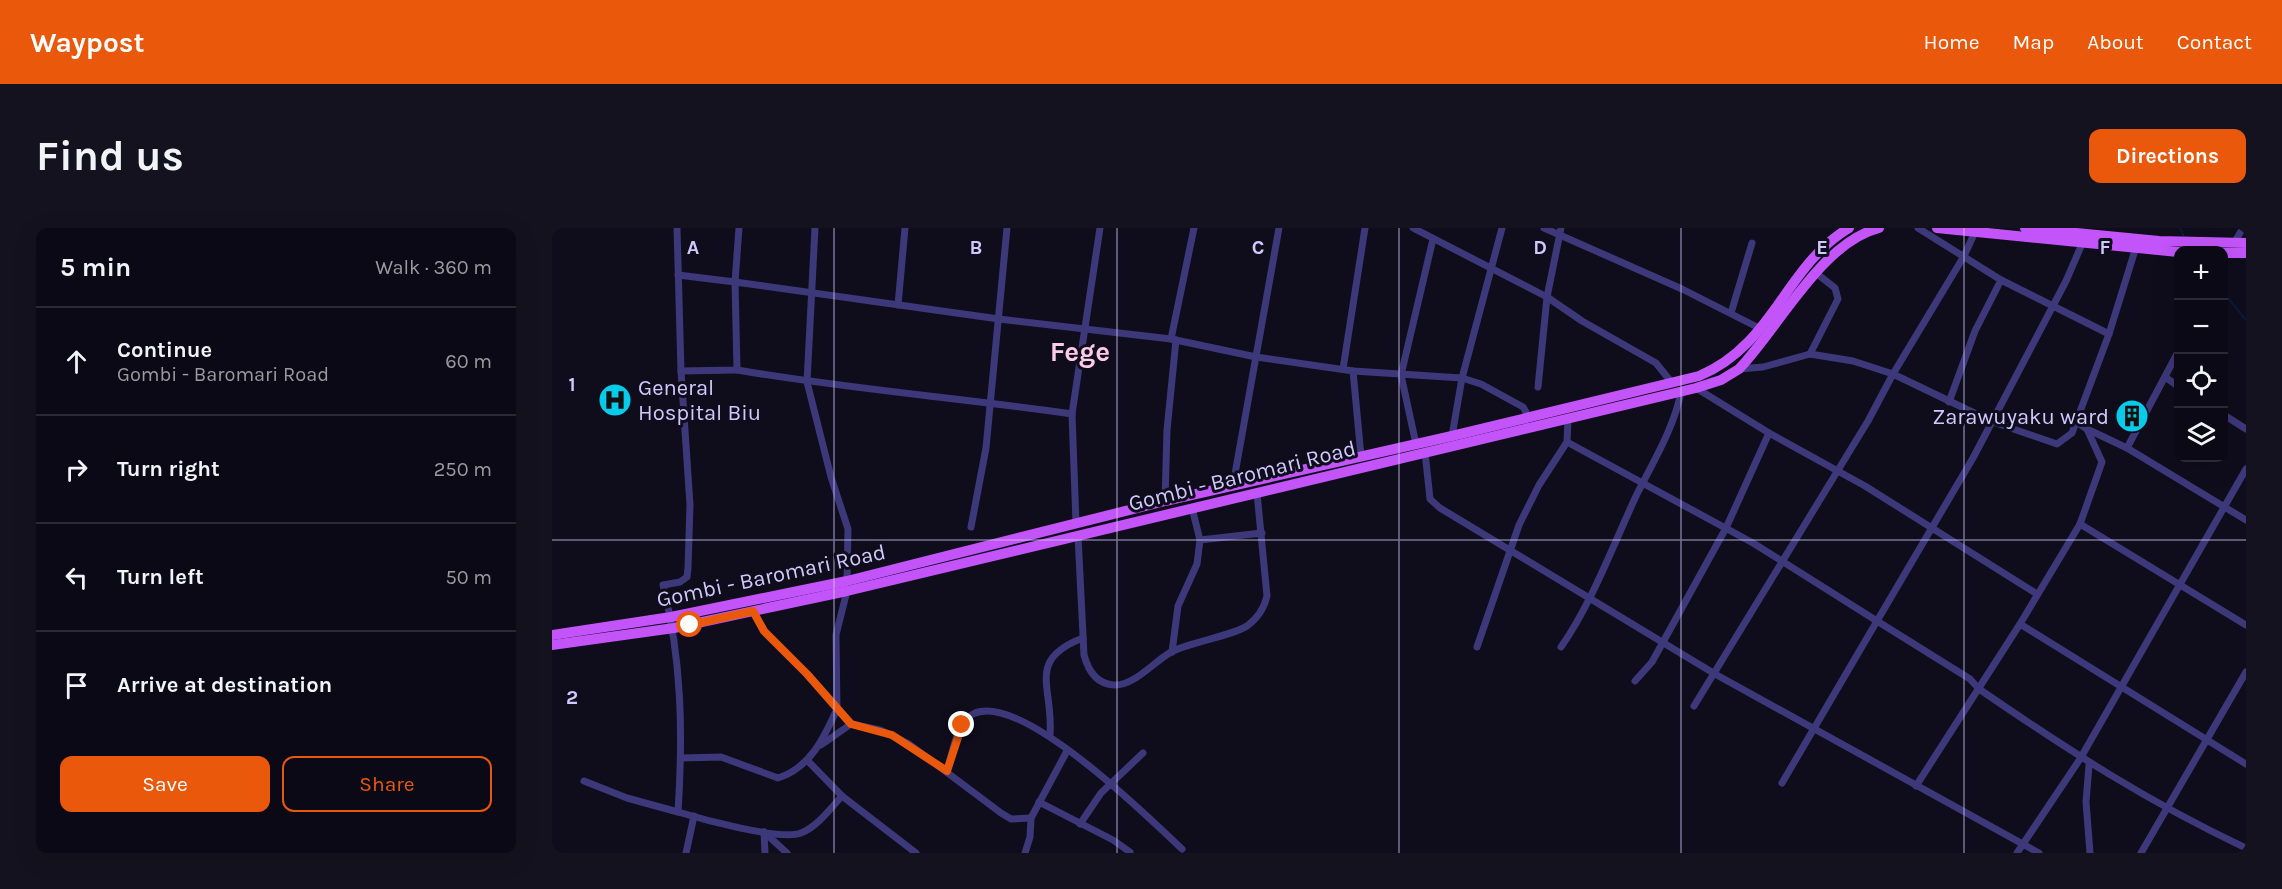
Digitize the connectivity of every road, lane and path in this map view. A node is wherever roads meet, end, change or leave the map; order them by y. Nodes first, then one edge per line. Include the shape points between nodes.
1 (677, 228) edge
2 (739, 228) edge
3 (815, 228) edge
4 (905, 228) edge
5 (1007, 228) edge
6 (1100, 228) edge
7 (1194, 228) edge
8 (1279, 228) edge
9 (1365, 228) edge
10 (1413, 228) edge
11 (1502, 228) edge
12 (1544, 228) edge
13 (1849, 228) edge
14 (1879, 228) edge
15 (1918, 228) edge
16 (1937, 228) edge
17 (2025, 228) edge
18 (2243, 228) edge
19 (1560, 232) edge
20 (1976, 232) junction
21 (1432, 239) junction
22 (1752, 243) dead end
23 (2234, 243) junction
24 (2246, 243) edge
25 (2082, 244) junction
26 (2137, 244) junction
27 (2179, 246) edge
28 (2174, 248) edge
29 (2228, 253) edge
30 (2246, 253) edge
31 (1964, 256) junction
32 (1490, 266) junction
33 (1816, 273) junction
34 (678, 275) junction
35 (2001, 280) junction
36 (735, 282) junction
37 (812, 294) junction
38 (1547, 297) junction
39 (898, 305) junction
40 (2053, 308) junction
41 (1731, 313) junction
42 (999, 319) junction
43 (1084, 329) junction
44 (1761, 329) junction
45 (2109, 334) junction
46 (1173, 339) junction
47 (1810, 354) junction
48 (2177, 354) edge
49 (1256, 357) junction
50 (1343, 369) junction
51 (1739, 369) junction
52 (737, 370) junction
53 (681, 371) junction
54 (1353, 371) junction
55 (1893, 374) junction
56 (1401, 375) junction
57 (2165, 377) junction
58 (1462, 378) junction
59 (807, 382) junction
60 (1672, 383) junction
61 (2174, 383) edge
62 (1538, 387) dead end
63 (1696, 388) junction
64 (1681, 392) junction
65 (990, 402) junction
66 (1949, 402) junction
67 (1072, 414) junction
68 (2228, 418) edge
69 (1568, 420) junction
70 (2076, 421) junction
71 (1993, 422) junction
72 (1525, 424) junction
73 (2087, 429) junction
74 (2246, 429) edge
75 (1769, 433) junction
76 (1452, 436) junction
77 (1567, 442) junction
78 (1416, 444) junction
79 (2127, 448) junction
80 (1425, 452) junction
81 (1360, 456) junction
82 (2246, 469) edge
83 (1837, 470) junction
84 (1643, 483) junction
85 (1233, 486) junction
86 (1257, 493) junction
87 (1160, 502) junction
88 (2224, 507) junction
89 (1192, 508) junction
90 (1154, 516) junction
91 (2246, 520) edge
92 (1076, 523) junction
93 (2080, 524) junction
94 (971, 526) dead end
95 (1725, 528) junction
96 (1931, 528) junction
97 (1262, 532) junction
98 (1078, 536) junction
99 (1200, 540) junction
100 (1509, 550) junction
101 (1784, 562) junction
102 (2178, 584) junction
103 (847, 586) junction
104 (2037, 594) junction
105 (1588, 597) junction
106 (753, 611) junction
107 (1877, 621) junction
108 (673, 623) junction
109 (2020, 624) junction
110 (2246, 625) edge
111 (552, 635) edge
112 (1083, 638) junction
113 (1661, 642) junction
114 (552, 645) edge
115 (1477, 647) dead end
116 (1561, 647) dead end
117 (1172, 652) junction
118 (2246, 672) edge
119 (1714, 674) junction
120 (1635, 681) dead end
121 (2121, 687) junction
122 (1978, 689) junction
123 (1694, 706) dead end
124 (837, 709) junction
125 (851, 724) junction
126 (1815, 728) junction
127 (1050, 735) junction
128 (2206, 738) junction
129 (819, 746) junction
130 (1067, 751) junction
131 (1143, 753) dead end
132 (681, 758) junction
133 (2080, 759) junction
134 (807, 760) junction
135 (2246, 764) edge
136 (2090, 765) junction
137 (947, 771) junction
138 (585, 781) dead end
139 (1782, 783) dead end
140 (1110, 785) junction
141 (1916, 786) junction
142 (842, 796) junction
143 (1039, 802) junction
144 (2165, 809) junction
145 (678, 812) junction
146 (694, 816) junction
147 (1031, 819) junction
148 (1080, 824) junction
149 (764, 832) junction
150 (2024, 844) junction
151 (2246, 848) edge
152 (1182, 849) dead end
153 (1130, 852) edge
154 (686, 853) edge
155 (765, 853) edge
156 (787, 853) edge
157 (916, 853) edge
158 (1025, 853) edge
159 (2017, 853) edge
160 (2039, 853) edge
161 (2090, 853) edge
162 (2141, 853) edge

1 - 34 street
2 - 36 street
3 - 37 street
4 - 39 street
5 - 42 street
6 - 43 street
7 - 46 street
8 - 49 street
9 - 50 street
10 - 21 street
11 - 32 street
12 - 19 street
13 - 44 main road, Gombi - Baromari Road via 1811,261
14 - 33 main road, Gombi - Baromari Road via 1852,239
15 - 31 street
16 - 20 main road
17 - 26 main road
18 - 23 street
19 - 38 street
19 - 41 street
20 - 25 main road
20 - 31 street
21 - 32 street
21 - 56 street
22 - 41 street
23 - 24 main road
23 - 27 main road
25 - 26 main road
25 - 40 street
26 - 28 main road
26 - 45 street
29 - 30 main road
31 - 35 street
31 - 55 street
32 - 38 street
32 - 58 street
33 - 47 street via 1835,288 1838,299
33 - 51 main road, Gombi - Baromari Road
34 - 36 street
34 - 53 street
35 - 40 street
35 - 66 street via 1975,331
36 - 37 street
36 - 52 street
37 - 39 street
37 - 59 street
38 - 60 street via 1656,363
38 - 62 street
39 - 42 street
40 - 45 street
40 - 71 street
41 - 44 street
42 - 43 street
42 - 65 street
43 - 46 street
43 - 67 street
44 - 60 main road, Gombi - Baromari Road via 1728,362 1700,376
45 - 70 street
46 - 49 street
46 - 87 street
47 - 51 street via 1763,367
47 - 55 street via 1853,361
48 - 57 street
49 - 50 street
49 - 85 street
50 - 54 street
51 - 63 main road, Gombi - Baromari Road
52 - 53 street
52 - 59 street
53 - 108 street via 690,505 688,568 687,577 680,582 663,585
54 - 56 street
54 - 81 street
55 - 66 street
55 - 83 street
56 - 58 street
56 - 78 street
57 - 61 street
57 - 79 street
58 - 72 street via 1523,407
58 - 76 street
59 - 65 street
59 - 103 street via 848,529
60 - 72 main road, Gombi - Baromari Road
63 - 64 main road, Gombi - Baromari Road
63 - 75 street
64 - 69 main road, Gombi - Baromari Road
64 - 84 street
65 - 67 street
65 - 94 street via 986,448
66 - 71 street
67 - 92 street
68 - 74 street
69 - 72 main road, Gombi - Baromari Road
69 - 77 street
70 - 71 street via 2072,433 2057,444
70 - 73 street
71 - 96 street
72 - 76 main road, Gombi - Baromari Road
72 - 80 main road, Gombi - Baromari Road
73 - 79 street
73 - 93 street via 2102,462
75 - 83 street
75 - 95 street
76 - 78 main road, Gombi - Baromari Road
77 - 84 street
77 - 100 street via 1529,504
78 - 81 main road, Gombi - Baromari Road
79 - 88 street
80 - 86 main road, Gombi - Baromari Road
80 - 100 street via 1430,499
81 - 85 main road, Gombi - Baromari Road
82 - 88 street
83 - 96 street
83 - 101 street
84 - 95 street
84 - 105 street
85 - 87 main road, Gombi - Baromari Road
86 - 89 main road, Gombi - Baromari Road
86 - 97 street
87 - 90 main road
87 - 92 main road, Gombi - Baromari Road
88 - 91 street
88 - 102 street
89 - 90 main road, Gombi - Baromari Road
89 - 99 street
90 - 98 main road, Gombi - Baromari Road
92 - 103 main road, Gombi - Baromari Road
93 - 102 street
93 - 104 street
95 - 101 street
95 - 113 street
96 - 104 street
96 - 107 street
97 - 99 street
97 - 117 street via 1267,596 1264,610 1245,627
98 - 103 main road, Gombi - Baromari Road
98 - 112 street
99 - 117 street via 1197,564 1178,606
100 - 105 street
100 - 115 street
101 - 107 street
101 - 119 street
102 - 110 street
102 - 121 street
103 - 106 main road, Gombi - Baromari Road
103 - 108 main road, Gombi - Baromari Road
103 - 124 street via 836,635
104 - 109 street
105 - 113 street
105 - 116 street
106 - 108 main road, Gombi - Baromari Road
106 - 124 street via 764,631
107 - 122 street via 1970,679
107 - 126 street
108 - 111 main road, Gombi - Baromari Road
108 - 114 main road, Gombi - Baromari Road
108 - 132 street via 681,706
109 - 121 street
109 - 122 street
112 - 117 street via 1088,669 1097,679 1115,686
112 - 127 street via 1054,653 1045,674 1051,706
113 - 119 street
113 - 120 street via 1652,662
118 - 128 street
119 - 123 street
119 - 126 street
121 - 128 street
121 - 133 street
122 - 133 street
122 - 141 street
124 - 125 street
124 - 129 street
125 - 129 street
125 - 137 street via 892,735
126 - 139 street
126 - 141 street
127 - 130 street
127 - 137 street via 1014,717 981,712 971,715 962,725
128 - 135 street
128 - 144 street
129 - 134 street
130 - 140 street
130 - 143 street
131 - 140 street
132 - 134 street via 721,757 777,778
132 - 145 street
133 - 136 street
133 - 150 street
134 - 142 street
136 - 144 street
136 - 161 street via 2086,802
137 - 147 street via 1011,819
138 - 145 street
140 - 148 street via 1090,806
140 - 152 street
141 - 150 street
142 - 149 street via 804,832
142 - 157 street
143 - 147 street
143 - 148 street
144 - 151 street
144 - 162 street
145 - 146 street
146 - 149 street
146 - 154 street
147 - 158 street
148 - 153 street
149 - 155 street
149 - 156 street
150 - 159 street
150 - 160 street

